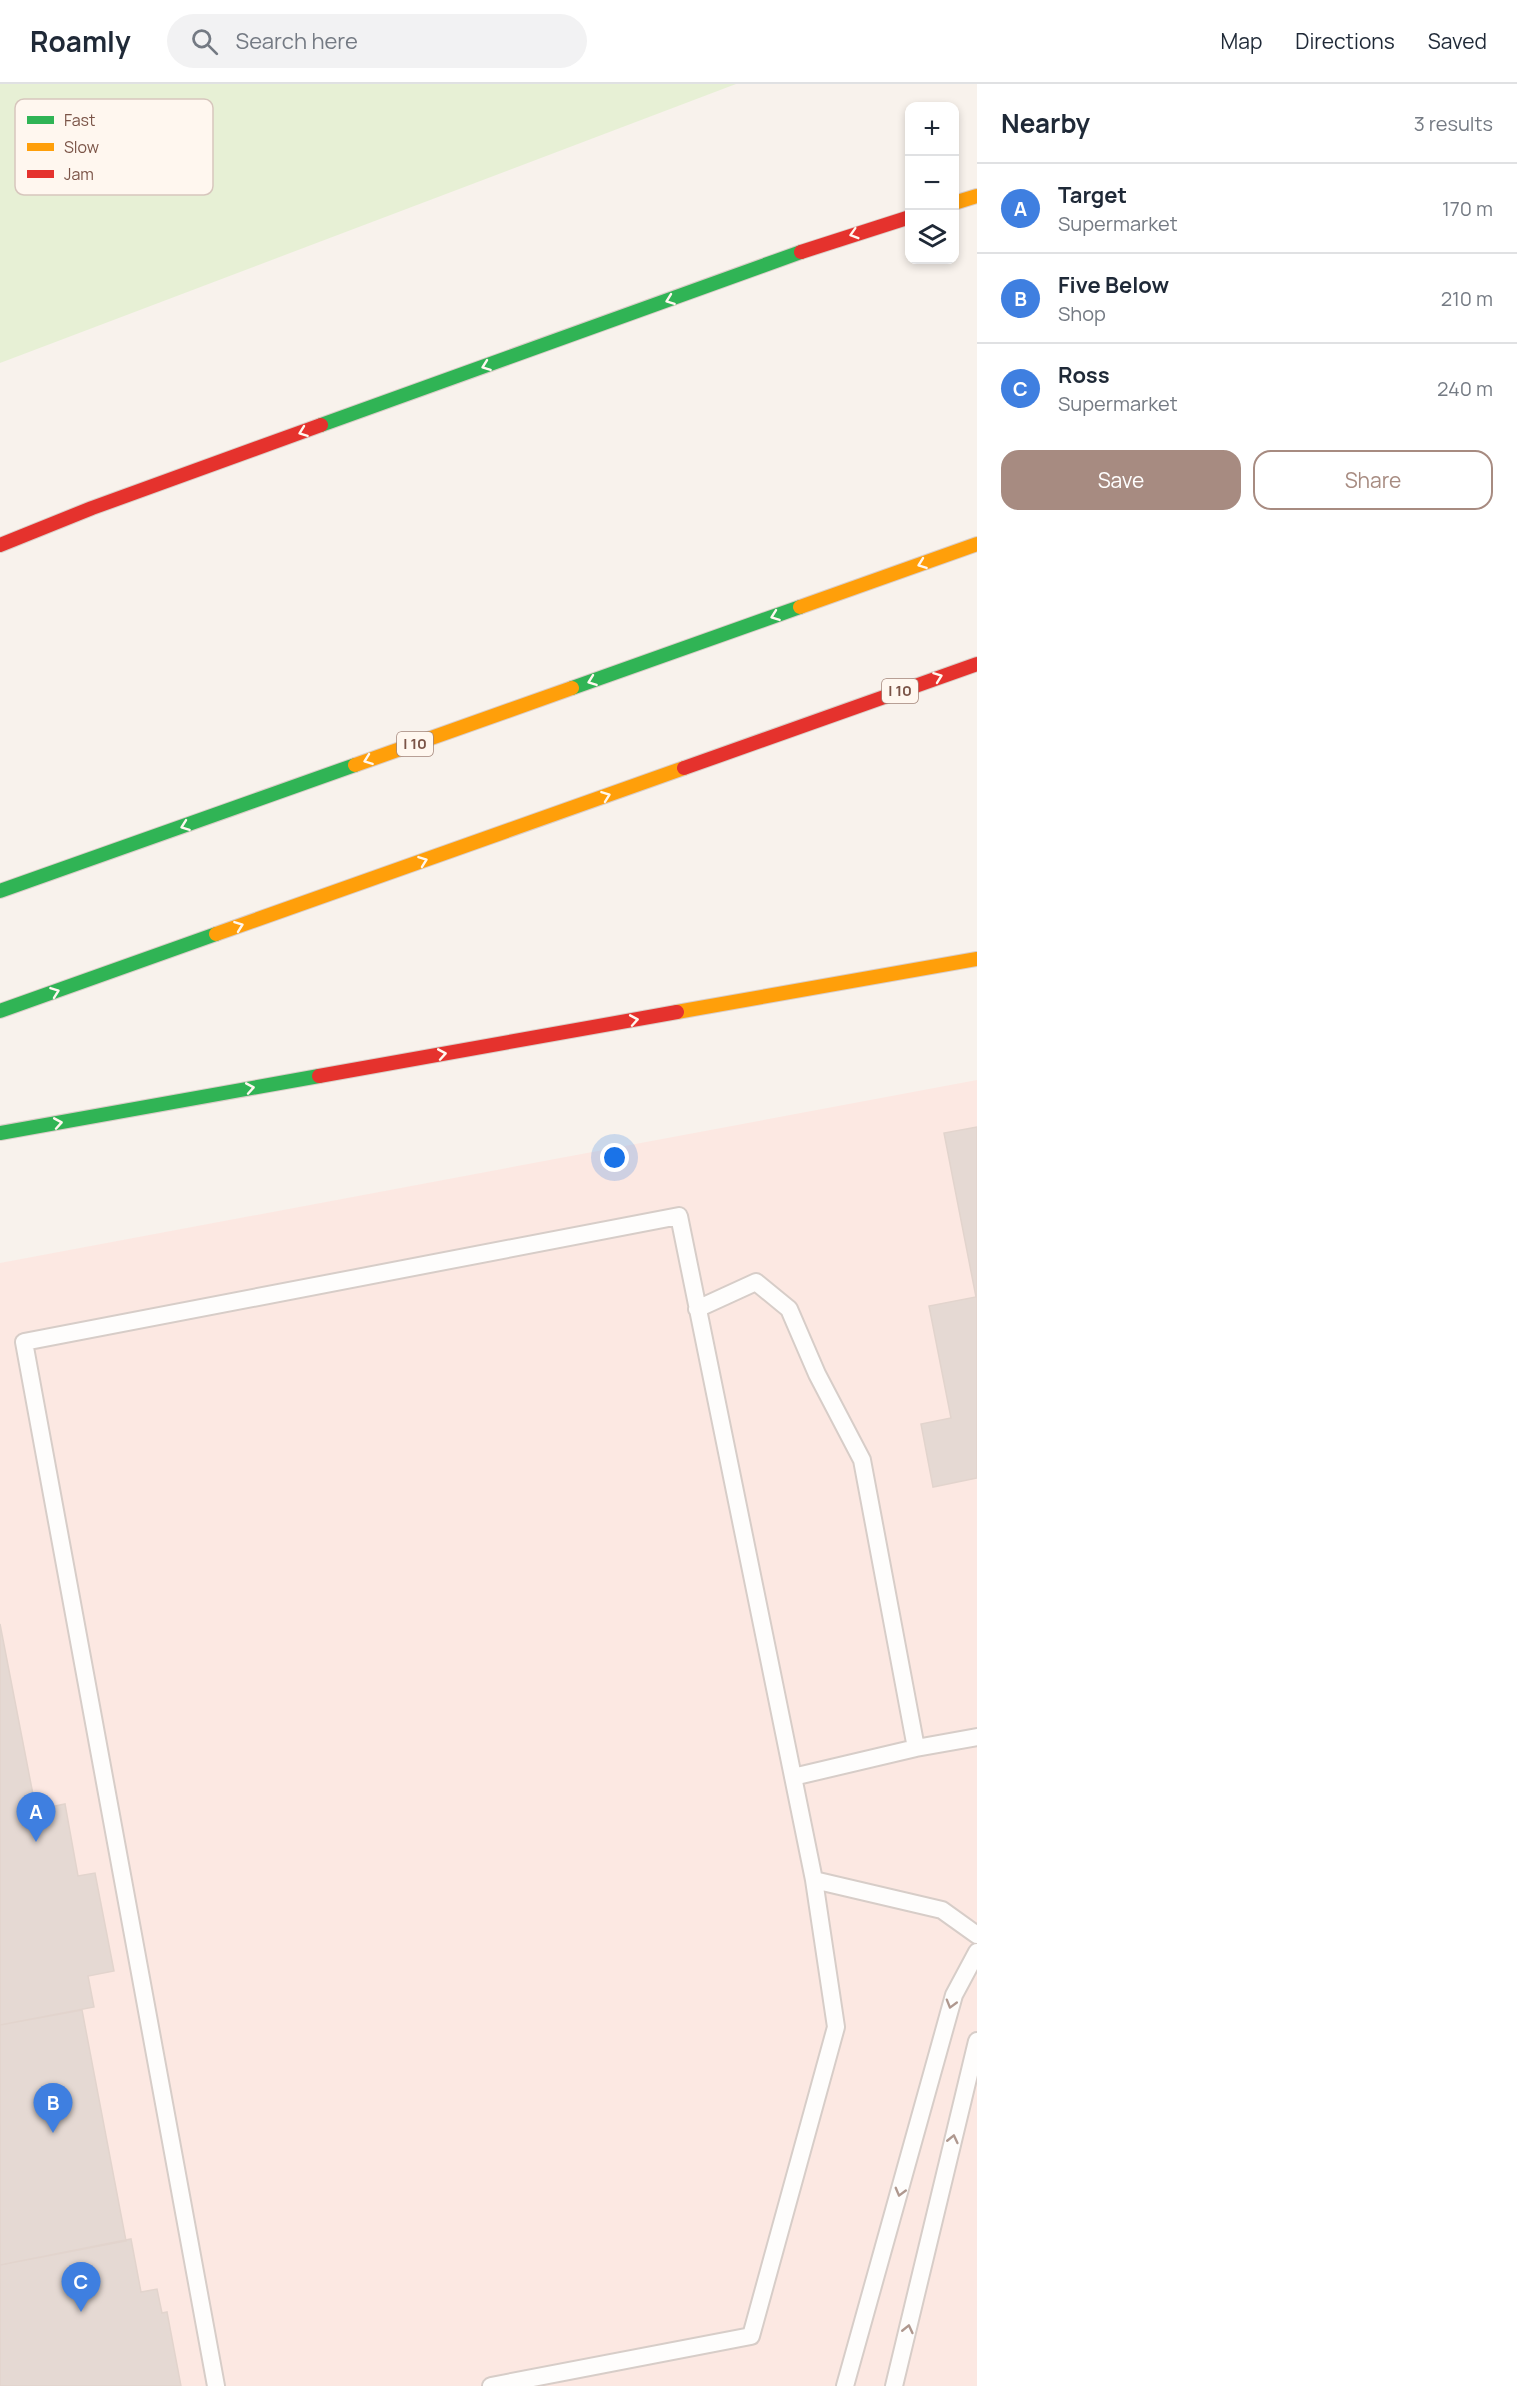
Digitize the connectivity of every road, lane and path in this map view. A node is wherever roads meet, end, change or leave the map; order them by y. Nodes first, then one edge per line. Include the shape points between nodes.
1 (977, 196) edge
2 (959, 201) edge
3 (905, 218) edge
4 (977, 544) edge
5 (0, 545) edge
6 (977, 664) edge
7 (0, 891) edge
8 (977, 959) edge
9 (0, 1011) edge
10 (0, 1133) edge
11 (698, 1309) junction
12 (977, 1737) edge
13 (916, 1748) junction
14 (793, 1777) junction
15 (814, 1880) junction
16 (977, 1935) edge
17 (977, 1952) edge
18 (977, 2041) edge
19 (216, 2386) edge
20 (490, 2386) edge
21 (845, 2386) edge
22 (894, 2386) edge

1 - 2 highway
3 -> 5 highway via 829,242
4 -> 7 highway, I 10
9 -> 6 highway, I 10
10 -> 8 highway
11 - 13 lane via 756,1282 789,1309 817,1374 862,1460
11 - 14 lane
11 - 19 lane via 679,1216 24,1341
12 - 13 lane
13 - 14 lane
14 - 15 lane
15 - 16 lane via 942,1910
15 - 20 lane via 836,2027 750,2336
17 -> 21 lane via 954,1995
22 -> 18 lane

